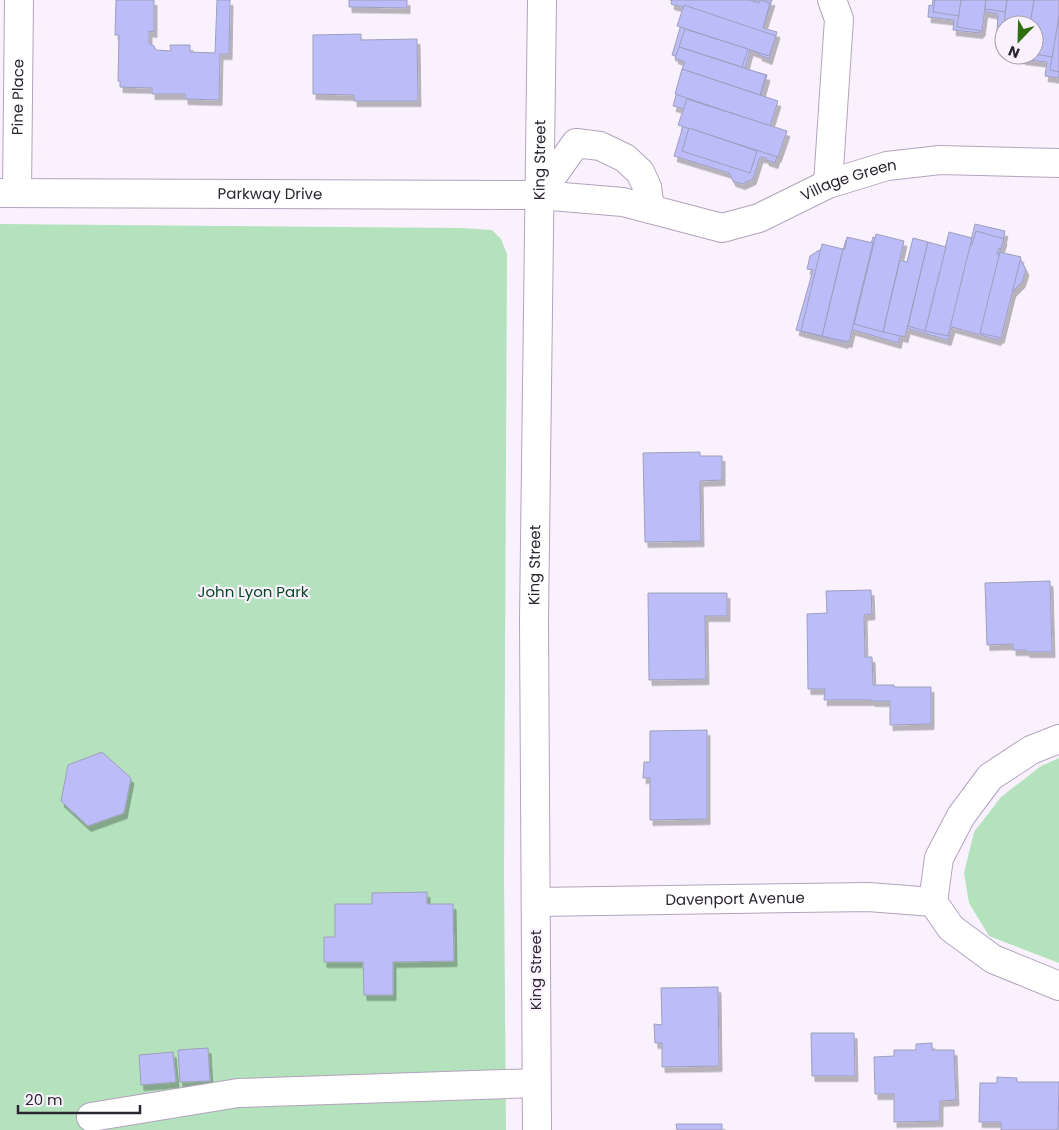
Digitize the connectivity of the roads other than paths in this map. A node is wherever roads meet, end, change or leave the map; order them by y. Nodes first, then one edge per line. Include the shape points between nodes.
1 (19, 0) edge
2 (542, 0) edge
3 (832, 0) edge
4 (1059, 163) edge
5 (828, 184) junction
6 (8, 193) edge
7 (539, 195) junction
8 (650, 209) junction
9 (1059, 739) edge
10 (536, 902) junction
11 (933, 902) junction
12 (1059, 986) edge
13 (536, 1083) junction
14 (91, 1117) dead end
15 (537, 1130) edge

1 - 6 street, Pine Place
2 - 7 street, King Street
3 - 5 street via 839,19
4 - 5 street, Village Green via 940,160 887,166
5 - 8 street, Village Green via 759,218 722,228
6 - 7 street, Parkway Drive
7 - 8 street, Village Green via 623,202
7 - 8 street via 576,143 600,146 625,158 640,172 647,187
7 - 10 street, King Street via 534,610
9 - 11 street via 1031,750 990,777 961,816 939,858
10 - 11 street, Davenport Avenue via 868,897
10 - 13 street, King Street
11 - 12 street via 951,928 993,959
13 - 14 street via 238,1093
13 - 15 street, King Street

